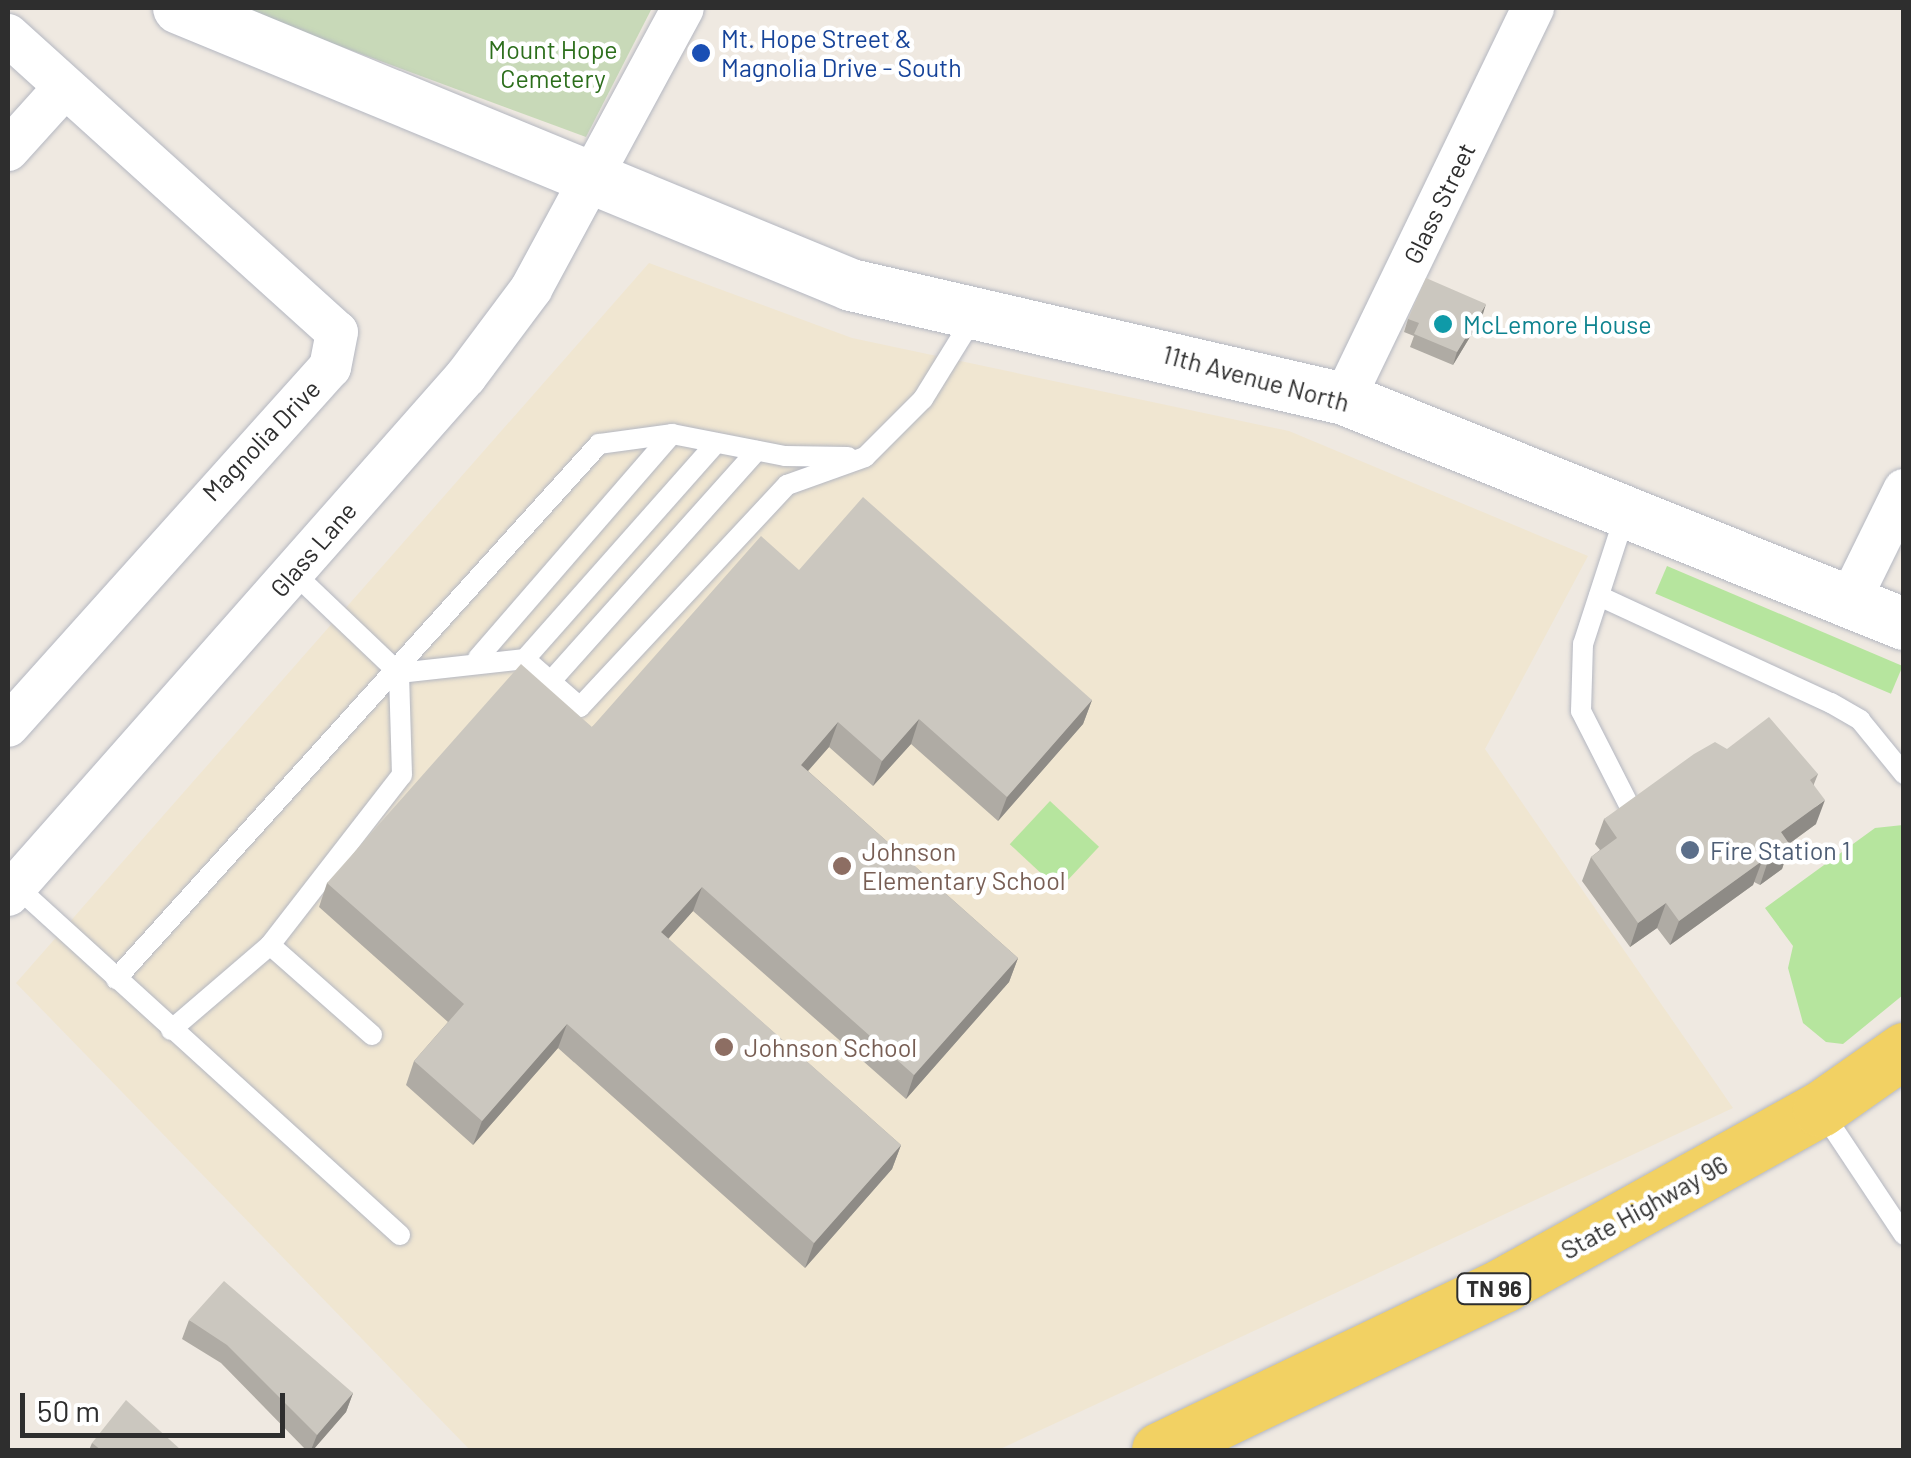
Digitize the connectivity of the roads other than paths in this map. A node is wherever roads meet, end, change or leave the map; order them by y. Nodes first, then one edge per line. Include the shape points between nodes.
1 (179, 8) edge
2 (684, 8) edge
3 (1534, 8) edge
4 (8, 35) edge
5 (64, 88) junction
6 (8, 150) edge
7 (592, 184) junction
8 (977, 312) junction
9 (1344, 399) junction
10 (672, 434) junction
11 (716, 443) junction
12 (756, 451) junction
13 (865, 458) junction
14 (1904, 490) edge
15 (1626, 512) junction
16 (293, 572) junction
17 (1599, 596) junction
18 (1848, 602) junction
19 (1904, 624) edge
20 (478, 658) junction
21 (526, 659) junction
22 (398, 673) junction
23 (551, 681) junction
24 (8, 726) edge
25 (1904, 774) edge
26 (1634, 815) edge
27 (12, 891) edge
28 (270, 945) junction
29 (116, 979) junction
30 (172, 1030) junction
31 (372, 1035) dead end
32 (1904, 1050) edge
33 (1820, 1109) junction
34 (400, 1234) dead end
35 (1904, 1235) edge
36 (1158, 1450) edge

1 - 7 street
2 - 7 street, Glass Lane
3 - 9 street, Glass Street
4 - 5 street, Magnolia Drive
5 - 6 street
5 - 24 street, Magnolia Drive via 337,332 330,367 156,550
7 - 8 street, 11th Avenue North via 851,284
7 - 16 street, Glass Lane via 466,376
8 - 9 street, 11th Avenue North
8 - 13 lane via 924,399
9 - 15 street, 11th Avenue North
10 - 11 lane
10 - 20 lane
10 - 22 lane via 599,444
11 - 12 lane
11 - 21 lane
12 - 13 lane
12 - 23 lane
13 - 23 lane via 787,485 580,707
14 - 18 street
15 - 17 lane
15 - 18 street, 11th Avenue North
16 - 22 lane
16 - 27 street, Glass Lane
17 - 25 lane via 1831,703 1860,720
17 - 26 lane via 1584,644 1581,710
18 - 19 street, 11th Avenue North
20 - 21 lane
20 - 22 lane
21 - 23 lane
22 - 28 lane via 402,775
22 - 29 lane
27 - 29 lane
28 - 30 lane
28 - 31 lane
29 - 30 lane
30 - 34 lane
32 - 33 main road, State Highway 96 / TN 96
33 - 35 lane
33 - 36 main road, State Highway 96 / TN 96 via 1505,1284

